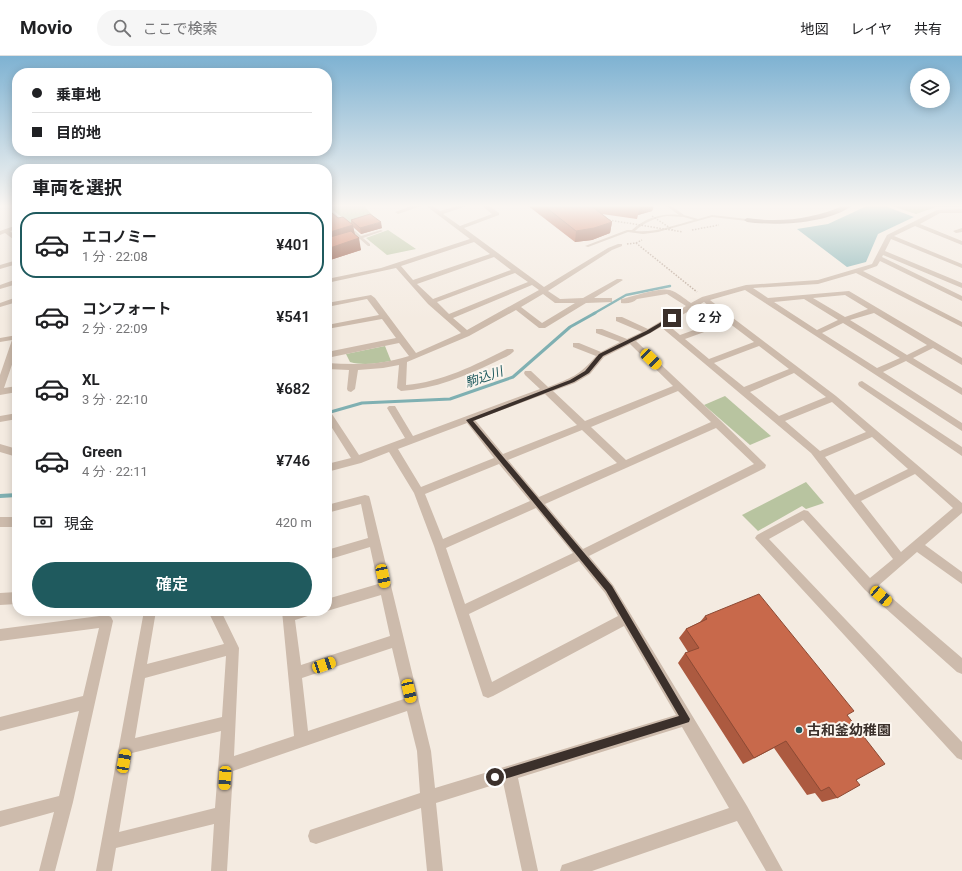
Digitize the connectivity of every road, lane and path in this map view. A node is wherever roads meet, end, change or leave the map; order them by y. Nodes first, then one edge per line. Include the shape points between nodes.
1 (466, 243) edge
2 (479, 243) edge
3 (597, 243) edge
4 (636, 243) edge
5 (636, 243) edge
6 (887, 243) edge
7 (907, 243) edge
8 (620, 245) joint
9 (588, 246) dead end
10 (495, 254) junction
11 (881, 255) junction
12 (12, 263) edge
13 (397, 265) junction
14 (962, 266) edge
15 (0, 267) edge
16 (516, 270) junction
17 (858, 271) junction
18 (332, 279) edge
19 (619, 280) dead end
20 (534, 282) junction
21 (12, 283) edge
22 (412, 283) junction
23 (962, 286) edge
24 (0, 287) edge
25 (746, 287) junction
26 (544, 290) junction
27 (806, 297) junction
28 (706, 299) junction
29 (962, 299) edge
30 (585, 300) junction
31 (609, 300) dead end
32 (767, 300) junction
33 (12, 301) edge
34 (624, 301) dead end
35 (431, 302) junction
36 (332, 303) edge
37 (0, 305) edge
38 (516, 306) junction
39 (691, 306) junction
40 (874, 310) junction
41 (384, 316) junction
42 (448, 317) junction
43 (619, 319) dead end
44 (730, 320) junction
45 (844, 320) junction
46 (662, 324) junction
47 (962, 325) edge
48 (332, 326) edge
49 (599, 331) dead end
50 (648, 332) junction
51 (816, 333) junction
52 (466, 334) junction
53 (680, 338) junction
54 (12, 339) edge
55 (0, 340) edge
56 (401, 340) junction
57 (629, 341) junction
58 (760, 343) junction
59 (576, 345) dead end
60 (934, 345) junction
61 (510, 351) dead end
62 (332, 354) edge
63 (601, 355) junction
64 (414, 357) junction
65 (906, 358) junction
66 (403, 361) junction
67 (709, 362) junction
68 (962, 362) edge
69 (12, 363) edge
70 (0, 365) edge
71 (12, 365) edge
72 (332, 366) edge
73 (354, 367) junction
74 (796, 369) junction
75 (876, 372) junction
76 (528, 373) dead end
77 (862, 384) dead end
78 (0, 387) edge
79 (680, 387) junction
80 (351, 389) dead end
81 (12, 390) edge
82 (546, 391) junction
83 (744, 391) junction
84 (0, 392) edge
85 (962, 392) edge
86 (833, 398) junction
87 (392, 408) dead end
88 (12, 417) edge
89 (0, 419) edge
90 (469, 420) junction
91 (778, 420) junction
92 (332, 421) edge
93 (718, 423) junction
94 (584, 426) junction
95 (962, 428) edge
96 (874, 432) junction
97 (411, 440) junction
98 (0, 448) edge
99 (392, 448) junction
100 (12, 452) edge
101 (962, 452) edge
102 (818, 456) junction
103 (501, 459) junction
104 (357, 460) junction
105 (624, 464) junction
106 (332, 467) edge
107 (917, 469) junction
108 (419, 492) junction
109 (854, 500) junction
110 (538, 504) junction
111 (332, 508) edge
112 (962, 508) edge
113 (0, 522) edge
114 (12, 522) edge
115 (375, 541) junction
116 (440, 546) junction
117 (918, 546) junction
118 (332, 554) edge
119 (581, 555) junction
120 (901, 560) junction
121 (962, 579) edge
122 (870, 586) junction
123 (385, 588) junction
124 (12, 598) edge
125 (0, 599) edge
126 (332, 604) edge
127 (461, 612) junction
128 (149, 616) edge
129 (217, 616) edge
130 (288, 616) edge
131 (626, 618) junction
132 (0, 635) edge
133 (397, 640) junction
134 (233, 648) junction
135 (962, 667) edge
136 (139, 673) junction
137 (295, 674) junction
138 (88, 702) junction
139 (412, 703) junction
140 (686, 719) junction
141 (229, 722) junction
142 (0, 724) edge
143 (302, 740) junction
144 (126, 748) junction
145 (962, 753) edge
146 (226, 766) junction
147 (509, 773) junction
148 (428, 798) junction
149 (65, 802) junction
150 (741, 812) junction
151 (222, 814) junction
152 (0, 819) edge
153 (316, 836) dead end
154 (109, 842) junction
155 (47, 871) edge
156 (104, 871) edge
157 (219, 871) edge
158 (435, 871) edge
159 (530, 871) edge
160 (568, 871) edge
161 (775, 871) edge

1 - 13 street
2 - 10 street
3 - 9 lane
4 - 28 path
5 - 8 path
6 - 11 street
7 - 14 street
8 - 26 street
10 - 16 street
10 - 22 street
11 - 17 street via 875,265
11 - 23 street
11 - 29 street
12 - 15 street
13 - 18 street
13 - 22 street
16 - 20 street
16 - 35 street
17 - 25 street via 818,282
17 - 47 street
19 - 30 street
20 - 26 street
20 - 42 street
21 - 24 street
22 - 35 street
25 - 28 street
25 - 32 street
26 - 30 street via 558,301
26 - 38 street
27 - 32 street
27 - 40 street via 846,293
27 - 45 street
28 - 39 street
28 - 44 street
30 - 31 street
30 - 38 street via 542,326
32 - 51 street
33 - 37 street
34 - 39 street via 668,292
35 - 42 street
36 - 41 street via 368,297
38 - 52 street
39 - 46 street
40 - 45 street
40 - 60 street
41 - 48 street
41 - 56 street
42 - 52 street
43 - 50 street
44 - 53 street
44 - 58 street
45 - 51 street
45 - 65 street
46 - 50 street
46 - 53 street
49 - 57 street
50 - 57 street
51 - 75 street
52 - 64 street
53 - 67 street
54 - 55 street
56 - 62 street
56 - 64 street
57 - 63 street
57 - 79 street
58 - 67 street
58 - 74 street
59 - 63 street
60 - 65 street
60 - 68 street
61 - 66 street via 477,368 415,388 401,388
63 - 82 street via 587,372
64 - 66 street
65 - 75 street
65 - 85 street
66 - 73 street
67 - 83 street
69 - 70 street
71 - 78 street
72 - 73 street
73 - 80 street
74 - 83 street
74 - 86 street
75 - 95 street
76 - 82 street
77 - 101 street
79 - 93 street
79 - 94 street
81 - 84 street
82 - 90 street
82 - 94 street
83 - 91 street
86 - 91 street
86 - 96 street
87 - 97 street
88 - 89 street
90 - 97 street
90 - 103 street
91 - 102 street
92 - 104 street
93 - 105 street
93 - 119 street via 761,465
94 - 103 street
94 - 105 street
96 - 102 street
96 - 107 street
97 - 99 street
98 - 100 street
99 - 104 street
99 - 108 street
102 - 109 street
103 - 108 street
103 - 110 street
104 - 106 street
105 - 110 street
107 - 109 street
107 - 112 street
108 - 116 street
109 - 120 street
110 - 116 street
110 - 119 street
111 - 115 street via 365,499
112 - 117 street
113 - 114 street
115 - 118 street
115 - 123 street
116 - 127 street
117 - 120 street
117 - 121 street
119 - 127 street
119 - 131 street via 609,589
120 - 122 street
122 - 135 street
122 - 145 street via 804,514 761,538
123 - 126 street
123 - 133 street
124 - 125 street
127 - 131 street via 488,691
128 - 136 street
129 - 134 street
130 - 137 street
131 - 140 street
132 - 138 street via 107,620
133 - 137 street
133 - 139 street
134 - 136 street
134 - 141 street
136 - 144 street
137 - 143 street
138 - 142 street
138 - 149 street
139 - 143 street
139 - 148 street via 424,751
140 - 147 street
140 - 150 street
141 - 144 street
141 - 146 street
143 - 146 street
144 - 154 street
146 - 151 street
147 - 148 street
147 - 159 street
148 - 153 street
148 - 158 street
149 - 152 street
149 - 155 street
150 - 160 street
150 - 161 street
151 - 154 street
151 - 157 street
154 - 156 street

